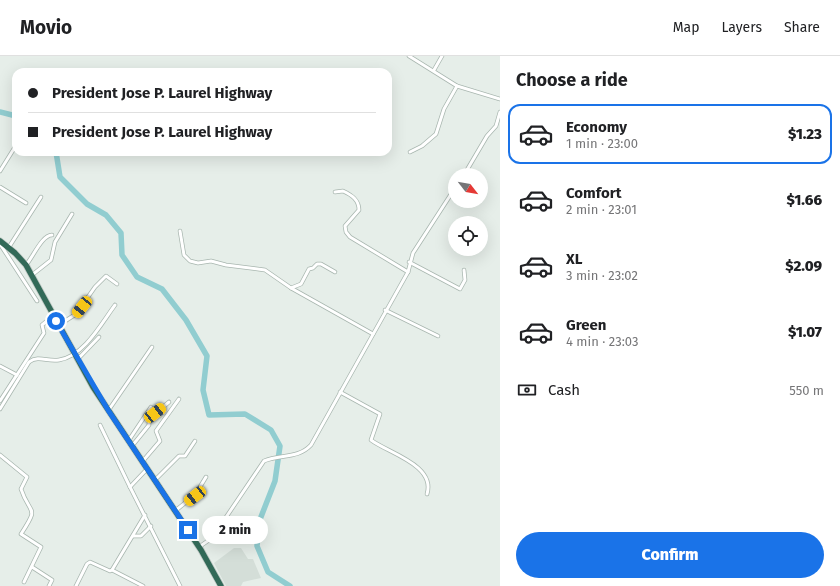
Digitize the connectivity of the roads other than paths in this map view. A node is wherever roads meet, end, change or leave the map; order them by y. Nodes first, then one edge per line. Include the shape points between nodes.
1 (409, 56) edge
2 (442, 56) edge
3 (434, 70) junction
4 (457, 86) junction
5 (500, 99) edge
6 (500, 112) edge
7 (12, 150) edge
8 (410, 152) dead end
9 (468, 168) edge
10 (0, 171) edge
11 (0, 187) edge
12 (335, 192) dead end
13 (41, 197) dead end
14 (448, 199) edge
15 (26, 203) dead end
16 (72, 214) dead end
17 (180, 231) dead end
18 (52, 235) dead end
19 (0, 240) edge
20 (0, 244) edge
21 (9, 247) junction
22 (409, 262) junction
23 (26, 265) junction
24 (464, 270) dead end
25 (335, 272) dead end
26 (408, 272) junction
27 (32, 276) junction
28 (116, 284) dead end
29 (291, 288) junction
30 (37, 300) dead end
31 (115, 304) dead end
32 (385, 310) junction
33 (53, 316) junction
34 (58, 326) junction
35 (373, 334) junction
36 (438, 336) dead end
37 (99, 337) dead end
38 (152, 346) dead end
39 (74, 353) junction
40 (77, 360) junction
41 (0, 366) edge
42 (17, 375) junction
43 (340, 392) junction
44 (179, 399) dead end
45 (0, 401) edge
46 (168, 402) dead end
47 (151, 406) dead end
48 (0, 409) edge
49 (108, 410) junction
50 (100, 425) dead end
51 (128, 440) junction
52 (195, 441) dead end
53 (132, 446) junction
54 (0, 456) edge
55 (142, 462) junction
56 (147, 469) junction
57 (206, 478) dead end
58 (155, 481) junction
59 (130, 487) junction
60 (427, 494) dead end
61 (175, 511) junction
62 (145, 515) junction
63 (151, 526) junction
64 (133, 536) junction
65 (199, 548) junction
66 (32, 567) junction
67 (112, 570) junction
68 (24, 582) dead end
69 (49, 586) edge
70 (76, 586) edge
71 (142, 586) edge
72 (180, 586) edge
73 (221, 586) edge

1 - 3 street
2 - 3 street
3 - 4 street
4 - 5 street
4 - 8 street via 444,109 436,134
6 - 9 street via 496,126
7 - 10 street
11 - 15 street
12 - 26 street via 343,191 358,202 359,210 345,228 350,237
13 - 21 street
14 - 22 street
16 - 27 street via 55,242 51,260
17 - 29 street via 184,255 190,261 211,261 265,270
18 - 23 street via 44,238
19 - 21 highway
20 - 30 street
21 - 23 highway
22 - 24 street via 460,289 465,280
22 - 26 street
23 - 27 highway
25 - 29 street via 317,264 310,269 301,284
26 - 32 street
27 - 33 highway
28 - 34 street via 106,276 76,314
29 - 35 street
31 - 39 street via 92,335
32 - 35 street
32 - 36 street
33 - 34 highway
33 - 42 street via 42,326 44,334
34 - 39 highway
35 - 43 street
37 - 40 street
38 - 49 street
39 - 40 highway
39 - 48 street via 61,360 35,358 29,362
40 - 49 highway
41 - 42 street
42 - 45 street
43 - 60 street via 380,414 371,440 407,460 425,476 429,482
43 - 65 street via 305,451 292,456 274,457 261,464 212,538
44 - 55 street via 156,430 160,441
46 - 53 street via 149,419 149,425
47 - 51 street
49 - 51 highway
50 - 59 street
51 - 53 highway
52 - 58 street via 185,456 179,456
53 - 55 highway
54 - 66 street via 27,477 21,489 33,516 22,534 41,547
55 - 56 highway
56 - 58 highway
56 - 59 street
57 - 61 street via 195,496
58 - 61 highway
59 - 62 street
61 - 65 highway
62 - 63 street
62 - 64 street
63 - 64 street via 141,536
63 - 72 street
64 - 67 street
65 - 73 highway
66 - 68 street
66 - 69 street via 52,580
67 - 70 street via 90,562
67 - 71 street

